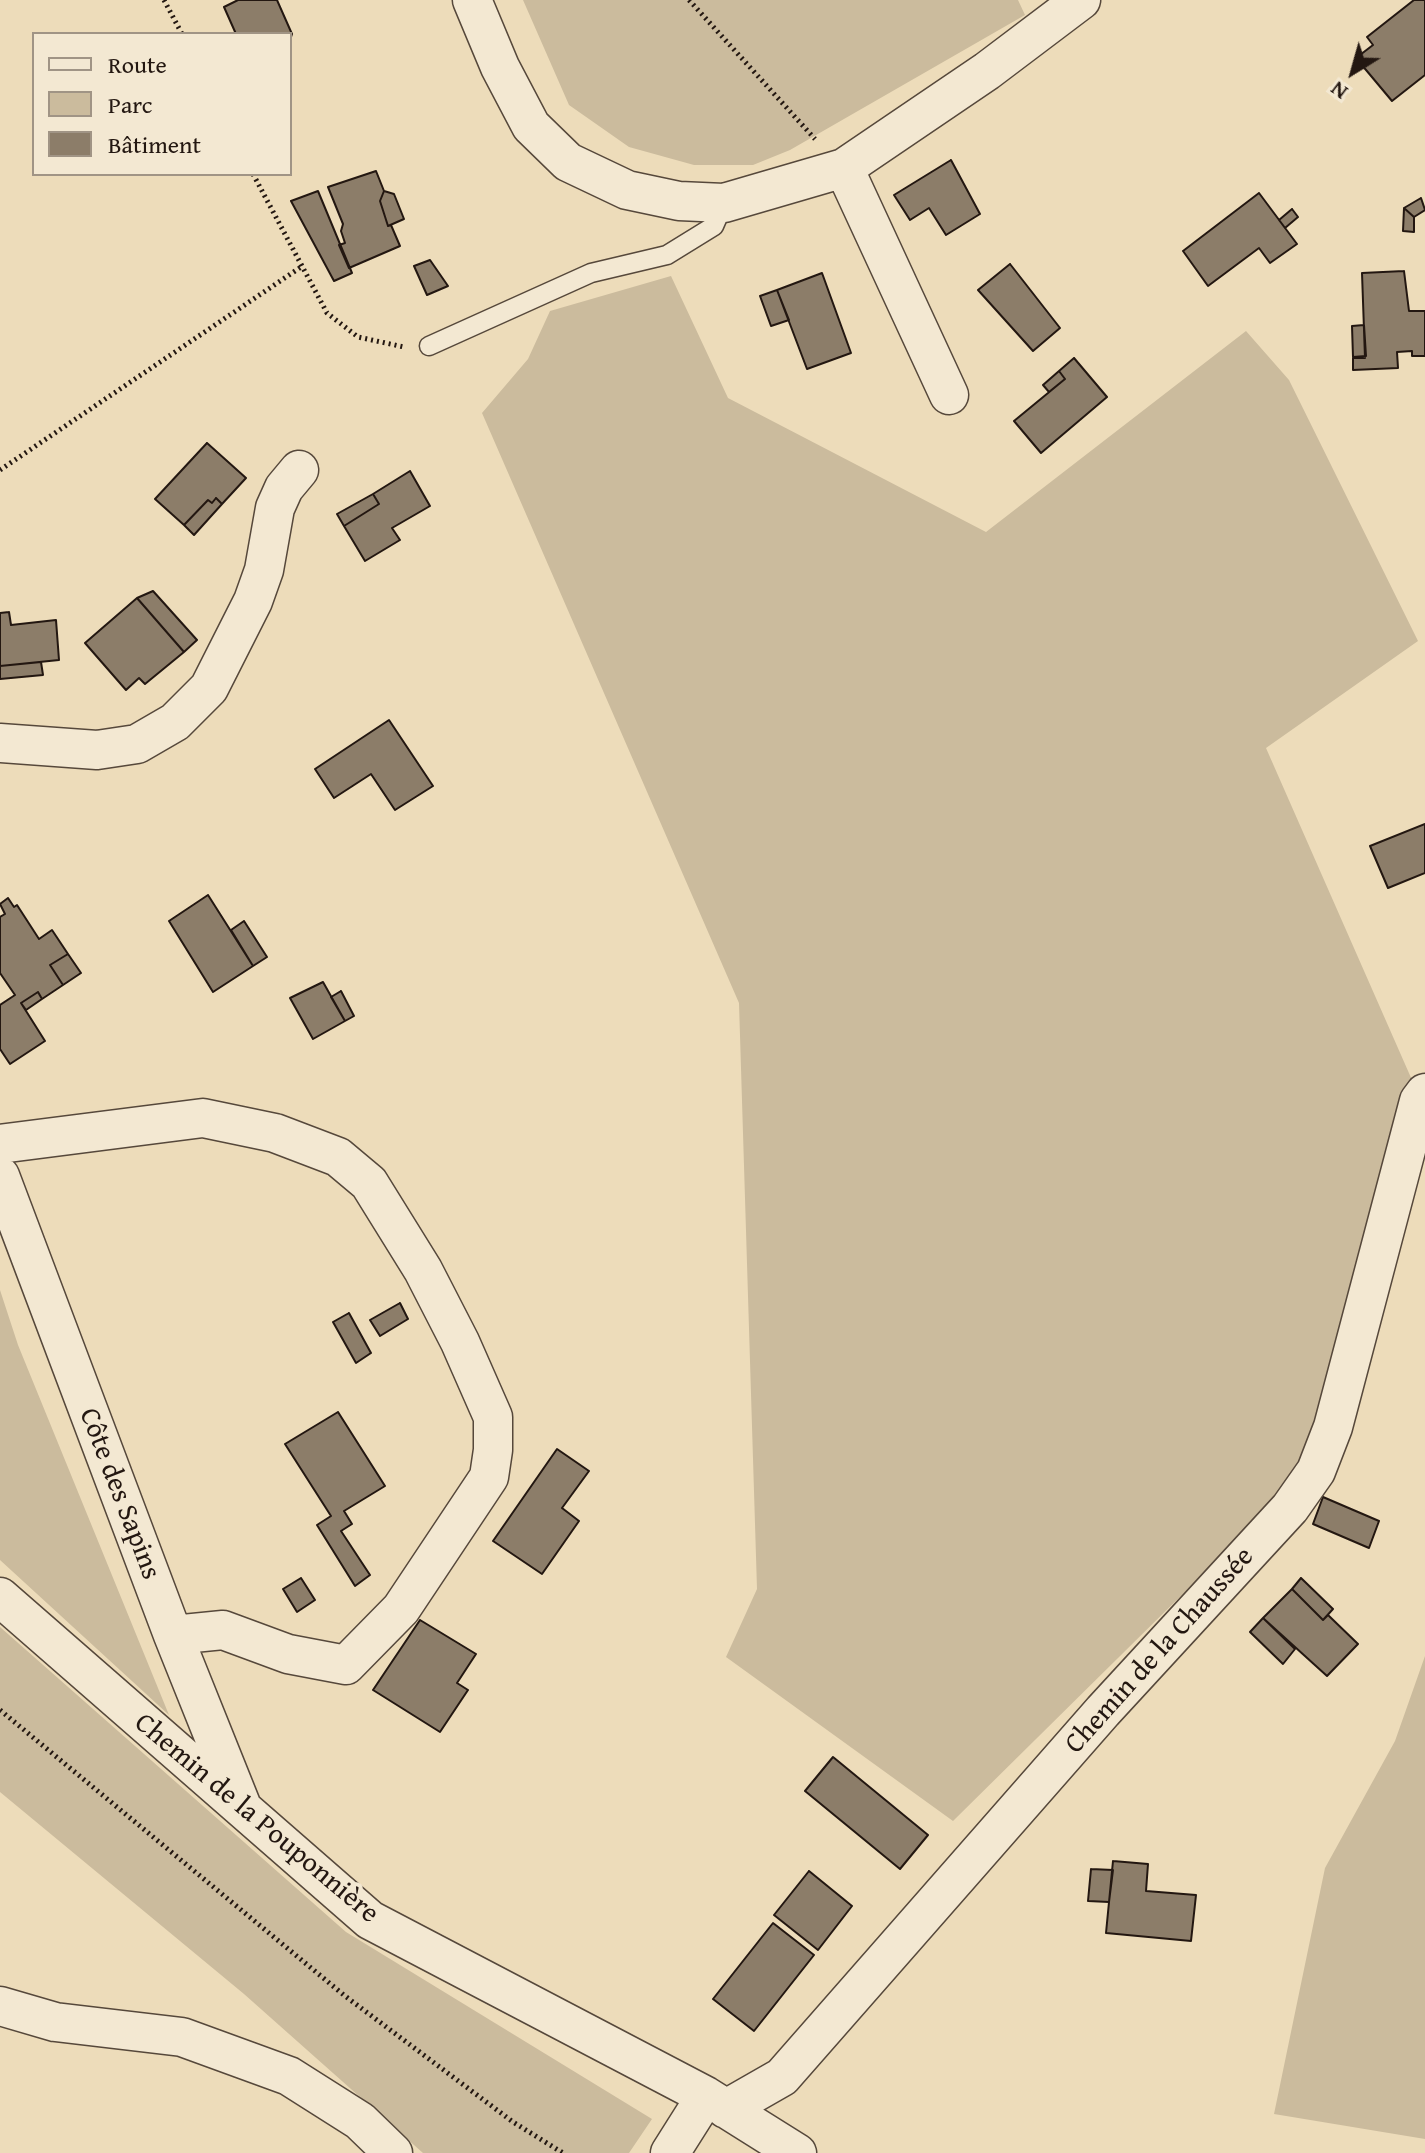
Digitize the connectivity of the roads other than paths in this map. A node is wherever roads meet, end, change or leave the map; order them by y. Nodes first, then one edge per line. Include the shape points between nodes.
1 (472, 0) edge
2 (1081, 0) edge
3 (844, 168) junction
4 (724, 203) junction
5 (429, 346) road end
6 (949, 395) dead end
7 (299, 470) dead end
8 (0, 743) edge
9 (1425, 1093) edge
10 (0, 1144) edge
11 (0, 1176) edge
12 (0, 1597) edge
13 (173, 1635) junction
14 (243, 1810) junction
15 (0, 2006) edge
16 (716, 2103) junction
17 (393, 2153) edge
18 (670, 2153) edge
19 (797, 2153) edge

1 - 4 street via 531,126 568,162 627,190
2 - 3 street
3 - 4 street
3 - 6 street
4 - 5 lane via 714,226 667,255 591,273
7 - 8 street via 275,508 253,601 209,688 175,722 137,744 97,750
9 - 16 street, Chemin de la Chaussée via 1333,1427 1316,1471 1290,1508 1103,1711 782,2077
10 - 13 street via 203,1118 275,1133 338,1157 369,1183 423,1270 493,1417 489,1477 401,1609 346,1665 288,1654 223,1630
11 - 13 street, Côte des Sapins
12 - 14 street, Chemin de la Pouponnière
13 - 14 street, Côte des Sapins
14 - 16 street, Chemin de la Pouponnière via 370,1920
15 - 17 street via 55,2022 182,2037 289,2076 360,2121
16 - 18 street, Chemin de la Chaussée
16 - 19 street, Chemin de la Pouponnière

